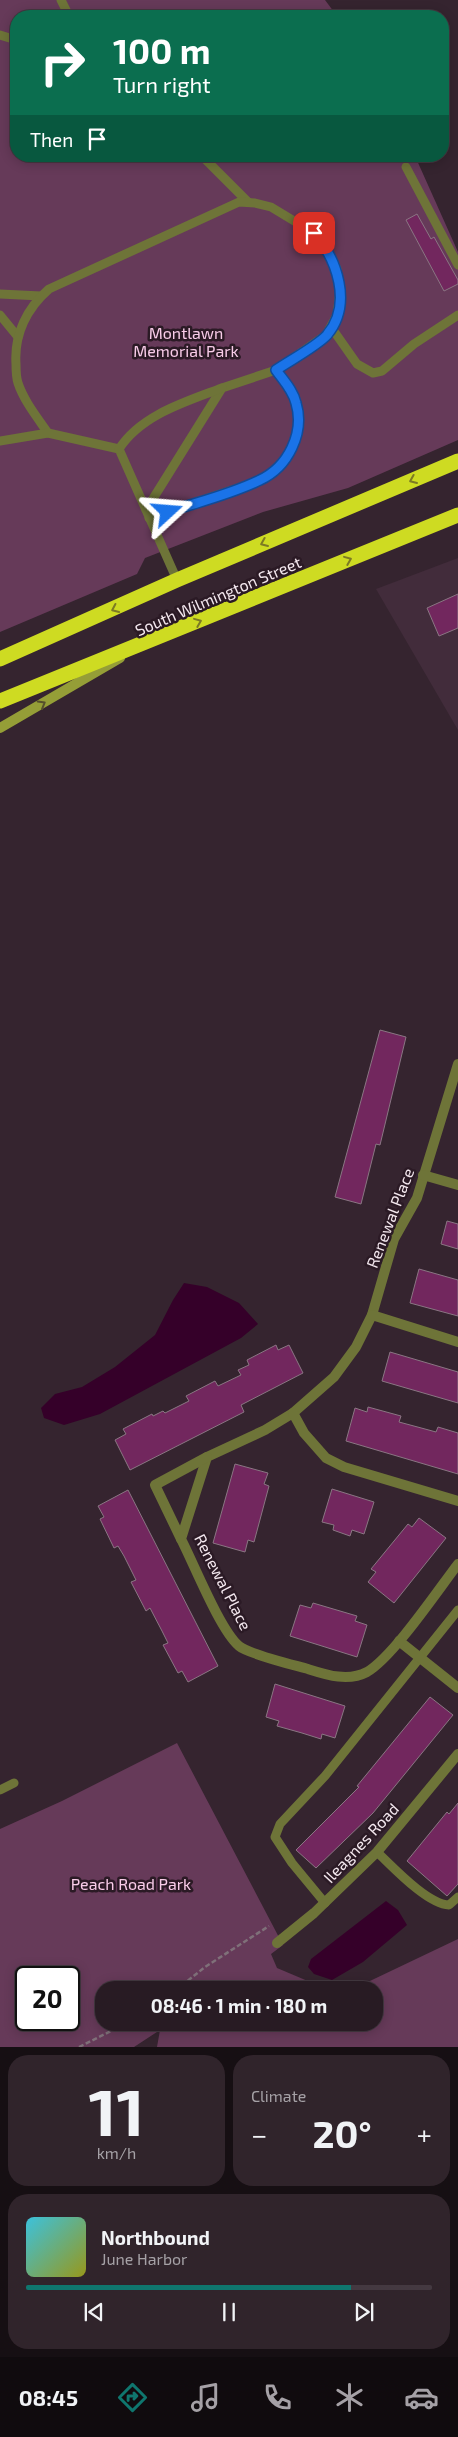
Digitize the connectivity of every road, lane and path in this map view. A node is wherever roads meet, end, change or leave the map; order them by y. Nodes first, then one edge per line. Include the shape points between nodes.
1 (208, 162) edge
2 (406, 167) dead end
3 (248, 202) junction
4 (458, 265) edge
5 (0, 294) edge
6 (41, 296) junction
7 (0, 315) edge
8 (458, 316) edge
9 (331, 327) junction
10 (18, 337) junction
11 (276, 370) junction
12 (222, 388) junction
13 (48, 433) junction
14 (0, 441) edge
15 (119, 449) junction
16 (458, 461) edge
17 (148, 514) junction
18 (458, 515) edge
19 (177, 580) junction
20 (152, 640) junction
21 (0, 659) edge
22 (0, 701) edge
23 (0, 728) edge
24 (458, 1064) edge
25 (423, 1174) junction
26 (458, 1185) edge
27 (372, 1315) junction
28 (458, 1342) edge
29 (294, 1413) junction
30 (207, 1458) junction
31 (458, 1501) edge
32 (181, 1539) junction
33 (458, 1564) edge
34 (458, 1610) edge
35 (399, 1641) junction
36 (420, 1659) junction
37 (458, 1688) edge
38 (458, 1754) edge
39 (14, 1783) dead end
40 (0, 1790) edge
41 (377, 1852) junction
42 (458, 1897) edge
43 (324, 1903) junction
44 (269, 1926) dead end
45 (277, 1943) dead end
46 (187, 1981) edge
47 (111, 2031) edge
48 (79, 2047) edge

1 - 3 lane
2 - 4 lane
3 - 6 lane via 239,202
3 - 9 lane via 272,207 296,220 326,247 337,269 340,291 337,315
5 - 6 lane
6 - 10 lane via 27,313
7 - 10 lane
8 - 9 lane via 414,344 382,370 373,373 357,364
9 - 11 lane via 326,335
10 - 13 lane via 17,381
11 - 12 lane
11 - 17 lane via 297,404 297,434 286,457 259,481
12 - 15 lane via 148,421 128,435
12 - 17 lane
13 - 14 lane
13 - 15 lane
15 - 17 lane
16 -> 19 highway, South Wilmington Street
17 - 19 lane
20 -> 18 highway, South Wilmington Street
19 -> 21 highway, South Wilmington Street
20 - 22 highway
23 -> 20 main road, South Wilmington Street
24 - 25 street, Renewal Place
25 - 26 street
25 - 27 street, Renewal Place via 417,1198 394,1239
27 - 28 street
27 - 29 street, Renewal Place via 356,1347 334,1377
29 - 30 street, Renewal Place
29 - 31 street via 304,1433 326,1458 344,1468
30 - 32 street, Renewal Place
30 - 32 street via 155,1485
32 - 35 street, Renewal Place via 218,1612 240,1647 332,1676 348,1677 367,1672
33 - 35 street, Renewal Place
34 - 36 lane
35 - 36 street
36 - 37 street
36 - 43 lane via 325,1776 280,1824 275,1838
38 - 41 street, Ileagnes Road
39 - 40 lane
41 - 42 lane via 428,1897 449,1905
41 - 43 street, Ileagnes Road
43 - 45 street, Ileagnes Road
44 - 46 path
47 - 48 path

